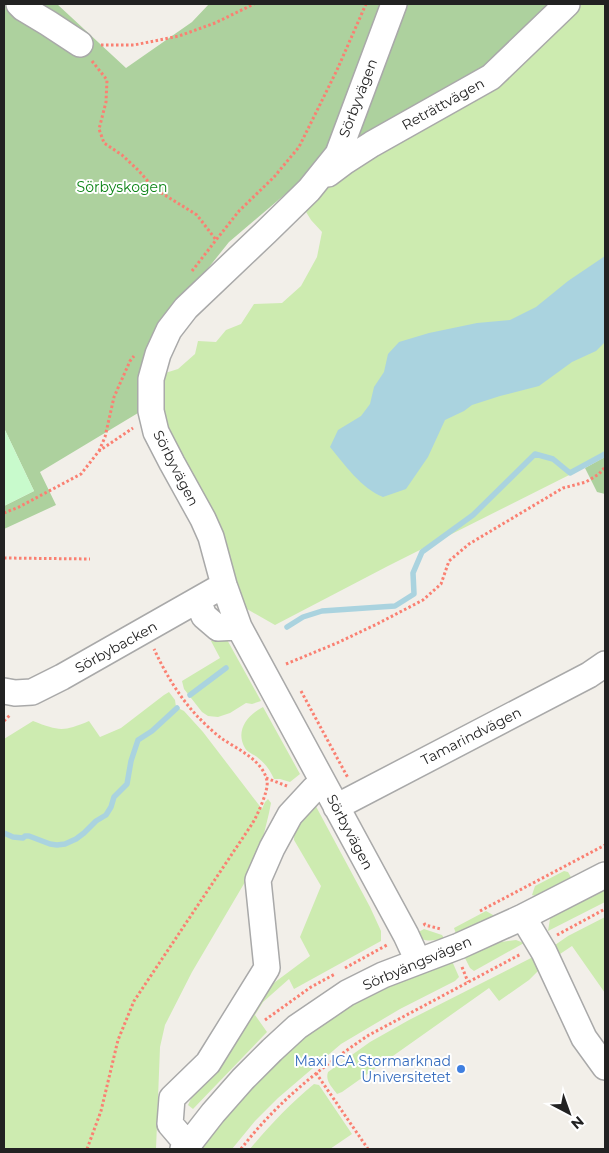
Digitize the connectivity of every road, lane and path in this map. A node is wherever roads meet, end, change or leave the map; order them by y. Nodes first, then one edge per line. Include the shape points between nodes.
1 (19, 4) edge
2 (254, 4) edge
3 (366, 4) edge
4 (394, 4) edge
5 (567, 4) edge
6 (80, 44) junction
7 (309, 190) junction
8 (216, 240) junction
9 (187, 278) dead end
10 (136, 353) dead end
11 (153, 417) junction
12 (99, 452) junction
13 (605, 467) edge
14 (4, 513) edge
15 (4, 558) edge
16 (90, 559) dead end
17 (224, 585) junction
18 (198, 601) junction
19 (239, 627) junction
20 (147, 630) junction
21 (286, 664) dead end
22 (605, 664) edge
23 (4, 691) edge
24 (324, 784) junction
25 (336, 807) junction
26 (605, 845) edge
27 (605, 875) edge
28 (605, 909) edge
29 (480, 911) dead end
30 (523, 917) junction
31 (539, 944) junction
32 (418, 961) junction
33 (605, 1067) edge
34 (316, 1073) junction
35 (186, 1148) edge
36 (87, 1149) edge
37 (240, 1149) edge
38 (368, 1149) edge

1 - 6 street
2 - 6 path via 179,36 134,46
3 - 8 path via 299,147
4 - 7 street, Sörbyvägen via 338,154
5 - 7 street, Reträttvägen via 491,77 372,144
6 - 8 path via 107,80 106,102 99,129 104,143 122,155 155,189 197,215
7 - 11 street, Sörbyvägen via 186,308 169,330 151,379
8 - 9 path
10 - 12 path via 114,397
11 - 12 path
11 - 17 street, Sörbyvägen via 156,432 203,518
12 - 14 path via 81,474
13 - 21 path via 586,482 563,488 469,544 449,561 441,584 423,600 337,643
15 - 16 path
17 - 18 street, Sörbybacken
17 - 19 street, Sörbyvägen
18 - 19 street via 204,616 218,628
18 - 20 street, Sörbybacken
19 - 24 street, Sörbyvägen
20 - 23 street, Sörbybacken via 32,692 15,694
20 - 36 path via 162,667 197,716 254,760 263,770 268,784 252,824 134,1000 118,1040 102,1111
22 - 25 street, Tamarindvägen
24 - 25 street, Sörbyvägen
24 - 35 street via 314,789 290,815 258,880 267,968 208,1063 172,1098 170,1124
25 - 32 street, Sörbyvägen
26 - 29 path
27 - 30 street, Sörbyängsvägen
28 - 31 path
30 - 31 street
30 - 32 street, Sörbyängsvägen
31 - 33 street via 584,1038
31 - 34 path via 369,1035
32 - 35 street, Sörbyängsvägen via 347,993 297,1026 243,1079
34 - 37 path via 275,1110
34 - 38 path

